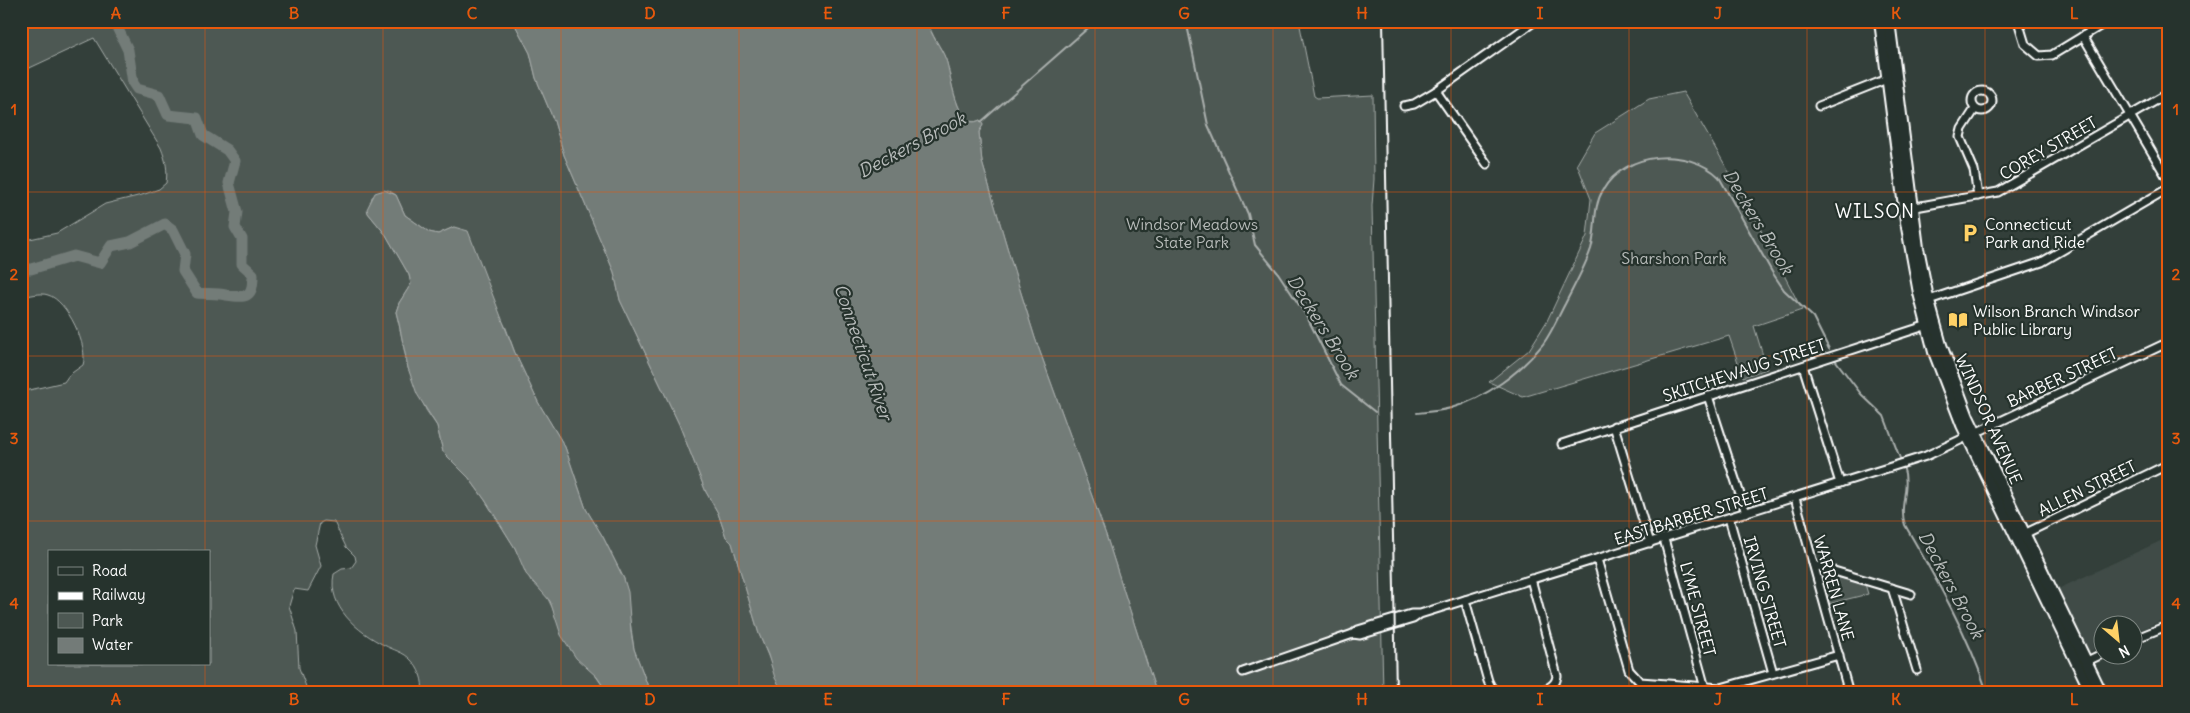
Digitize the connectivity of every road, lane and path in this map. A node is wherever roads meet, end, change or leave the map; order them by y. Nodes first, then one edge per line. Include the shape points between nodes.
1 (1535, 21) edge
2 (1880, 21) edge
3 (1888, 21) edge
4 (2018, 21) edge
5 (2108, 21) edge
6 (2083, 36) junction
7 (1887, 42) junction
8 (1887, 79) junction
9 (1436, 91) junction
10 (2169, 93) edge
11 (1404, 106) dead end
12 (1820, 106) dead end
13 (1975, 109) dead end
14 (2130, 115) junction
15 (1487, 164) dead end
16 (2169, 181) edge
17 (2169, 188) edge
18 (1978, 196) junction
19 (1908, 208) junction
20 (1924, 301) junction
21 (1930, 325) junction
22 (2169, 342) edge
23 (1803, 366) junction
24 (1708, 396) junction
25 (1614, 426) junction
26 (1971, 434) junction
27 (1562, 444) dead end
28 (2169, 464) edge
29 (1840, 484) junction
30 (1795, 498) junction
31 (1746, 513) junction
32 (1730, 518) junction
33 (2021, 536) junction
34 (1664, 538) junction
35 (1650, 543) junction
36 (1597, 559) junction
37 (1814, 565) junction
38 (1531, 579) junction
39 (1892, 588) junction
40 (1911, 594) dead end
41 (1465, 600) junction
42 (2169, 625) edge
43 (2142, 636) edge
44 (1839, 655) junction
45 (2092, 658) edge
46 (2082, 663) junction
47 (1918, 670) dead end
48 (1243, 672) dead end
49 (1773, 674) junction
50 (1847, 686) dead end
51 (1706, 688) junction
52 (1497, 692) edge
53 (1521, 692) edge
54 (2091, 692) edge
55 (2101, 692) edge

1 - 9 street
2 - 7 main road, WINDSOR AVENUE
3 - 7 main road, WINDSOR AVENUE
4 - 6 street via 2025,44 2040,56 2052,55
5 - 6 street
6 - 14 street
7 - 8 main road, WINDSOR AVENUE
7 - 19 main road, WINDSOR AVENUE
8 - 12 street
8 - 19 main road, WINDSOR AVENUE
9 - 11 street
9 - 15 street
10 - 14 street, COREY STREET
13 - 18 street via 1960,137 1974,170
14 - 16 street
14 - 18 street, COREY STREET via 2006,189
17 - 20 street via 2036,264
18 - 19 street, COREY STREET
19 - 20 main road, WINDSOR AVENUE
20 - 21 main road, WINDSOR AVENUE
21 - 23 street, SKITCHEWAUG STREET
21 - 26 main road, WINDSOR AVENUE
22 - 26 street, BARBER STREET
23 - 24 street, SKITCHEWAUG STREET
23 - 29 street
24 - 25 street, SKITCHEWAUG STREET
24 - 31 street
25 - 27 street, SKITCHEWAUG STREET
25 - 35 street
26 - 29 street, EAST BARBER STREET via 1934,452
26 - 33 main road, WINDSOR AVENUE
28 - 33 street, ALLEN STREET
29 - 30 street, EAST BARBER STREET
30 - 31 street, EAST BARBER STREET
30 - 37 street, WARREN LANE
31 - 32 street, EAST BARBER STREET
32 - 34 street, EAST BARBER STREET
32 - 49 street, IRVING STREET
33 - 46 main road, WINDSOR AVENUE
34 - 35 street, EAST BARBER STREET
34 - 51 street, LYME STREET
35 - 36 street, EAST BARBER STREET
36 - 38 street, EAST BARBER STREET
36 - 51 street via 1629,670 1635,680
37 - 39 street
37 - 44 street, WARREN LANE
38 - 41 street, EAST BARBER STREET
38 - 53 street via 1557,681 1546,689
39 - 40 street
39 - 47 street
41 - 48 street, EAST BARBER STREET via 1358,630
41 - 52 street via 1488,681
42 - 43 street
44 - 49 street
44 - 50 street, WARREN LANE
45 - 46 street
46 - 54 main road, WINDSOR AVENUE
46 - 55 main road, WINDSOR AVENUE
49 - 51 street via 1721,688

